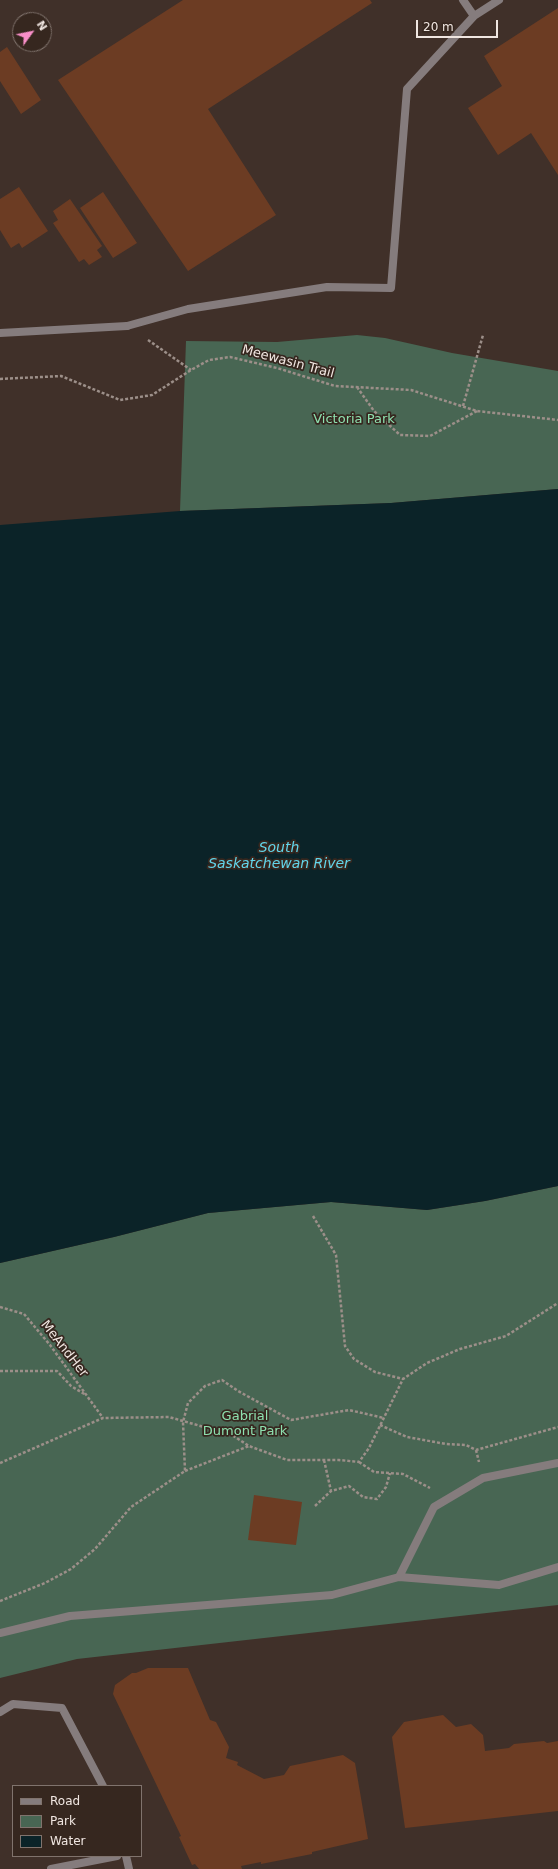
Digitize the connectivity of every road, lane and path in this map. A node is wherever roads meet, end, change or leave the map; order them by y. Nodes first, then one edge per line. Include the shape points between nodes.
1 (463, 0) edge
2 (499, 0) edge
3 (474, 16) junction
4 (127, 326) junction
5 (0, 333) edge
6 (483, 335) dead end
7 (190, 370) junction
8 (0, 379) edge
9 (357, 387) junction
10 (463, 406) junction
11 (477, 411) junction
12 (558, 420) edge
13 (313, 1216) dead end
14 (558, 1303) edge
15 (0, 1307) edge
16 (0, 1370) edge
17 (403, 1379) junction
18 (88, 1396) junction
19 (103, 1418) junction
20 (384, 1418) junction
21 (183, 1422) junction
22 (380, 1425) junction
23 (558, 1427) edge
24 (248, 1446) junction
25 (324, 1460) junction
26 (359, 1462) junction
27 (0, 1463) edge
28 (558, 1463) edge
29 (185, 1471) junction
30 (390, 1473) junction
31 (331, 1491) junction
32 (450, 1498) junction
33 (314, 1506) dead end
34 (558, 1567) edge
35 (399, 1578) junction
36 (0, 1601) edge
37 (0, 1633) edge
38 (0, 1712) edge
39 (102, 1785) edge
40 (112, 1857) edge
41 (126, 1857) edge
42 (52, 1869) edge
43 (129, 1869) edge

1 - 3 street
2 - 3 street
3 - 4 street via 408,89 391,288 327,287 188,309
4 - 5 street
4 - 7 path
6 - 10 path
7 - 8 path, Meewasin Trail via 152,395 120,400 61,376
7 - 9 path, Meewasin Trail via 209,360 230,357 335,386
9 - 10 path, Meewasin Trail via 411,390
9 - 11 path via 374,411 400,435 430,436
10 - 11 path, Meewasin Trail
11 - 12 path, Meewasin Trail
13 - 17 path via 336,1255 345,1346 354,1359 375,1372
14 - 17 path via 506,1336 460,1349 427,1363
15 - 18 path, MeAndHer via 24,1314
16 - 18 path via 57,1371 71,1386
17 - 20 path
18 - 19 path, MeAndHer
19 - 21 path via 169,1417
19 - 27 path
20 - 21 path via 349,1410 291,1420 222,1380 205,1386 188,1403
20 - 22 path
21 - 24 path via 232,1435
21 - 29 path
22 - 23 path via 407,1437 466,1445 476,1450
22 - 26 path
24 - 25 path via 287,1460
24 - 29 path
25 - 26 path
25 - 31 path
26 - 30 path via 374,1472
28 - 32 street via 483,1478
29 - 36 path via 131,1507 95,1548 71,1569 45,1583
30 - 31 path via 386,1488 378,1499 363,1497 349,1486
30 - 32 path via 403,1474
31 - 33 path
32 - 35 street via 434,1507
34 - 35 street via 499,1585
35 - 37 street via 332,1595 70,1616
38 - 39 street via 13,1704 62,1708
40 - 42 street
41 - 43 street

